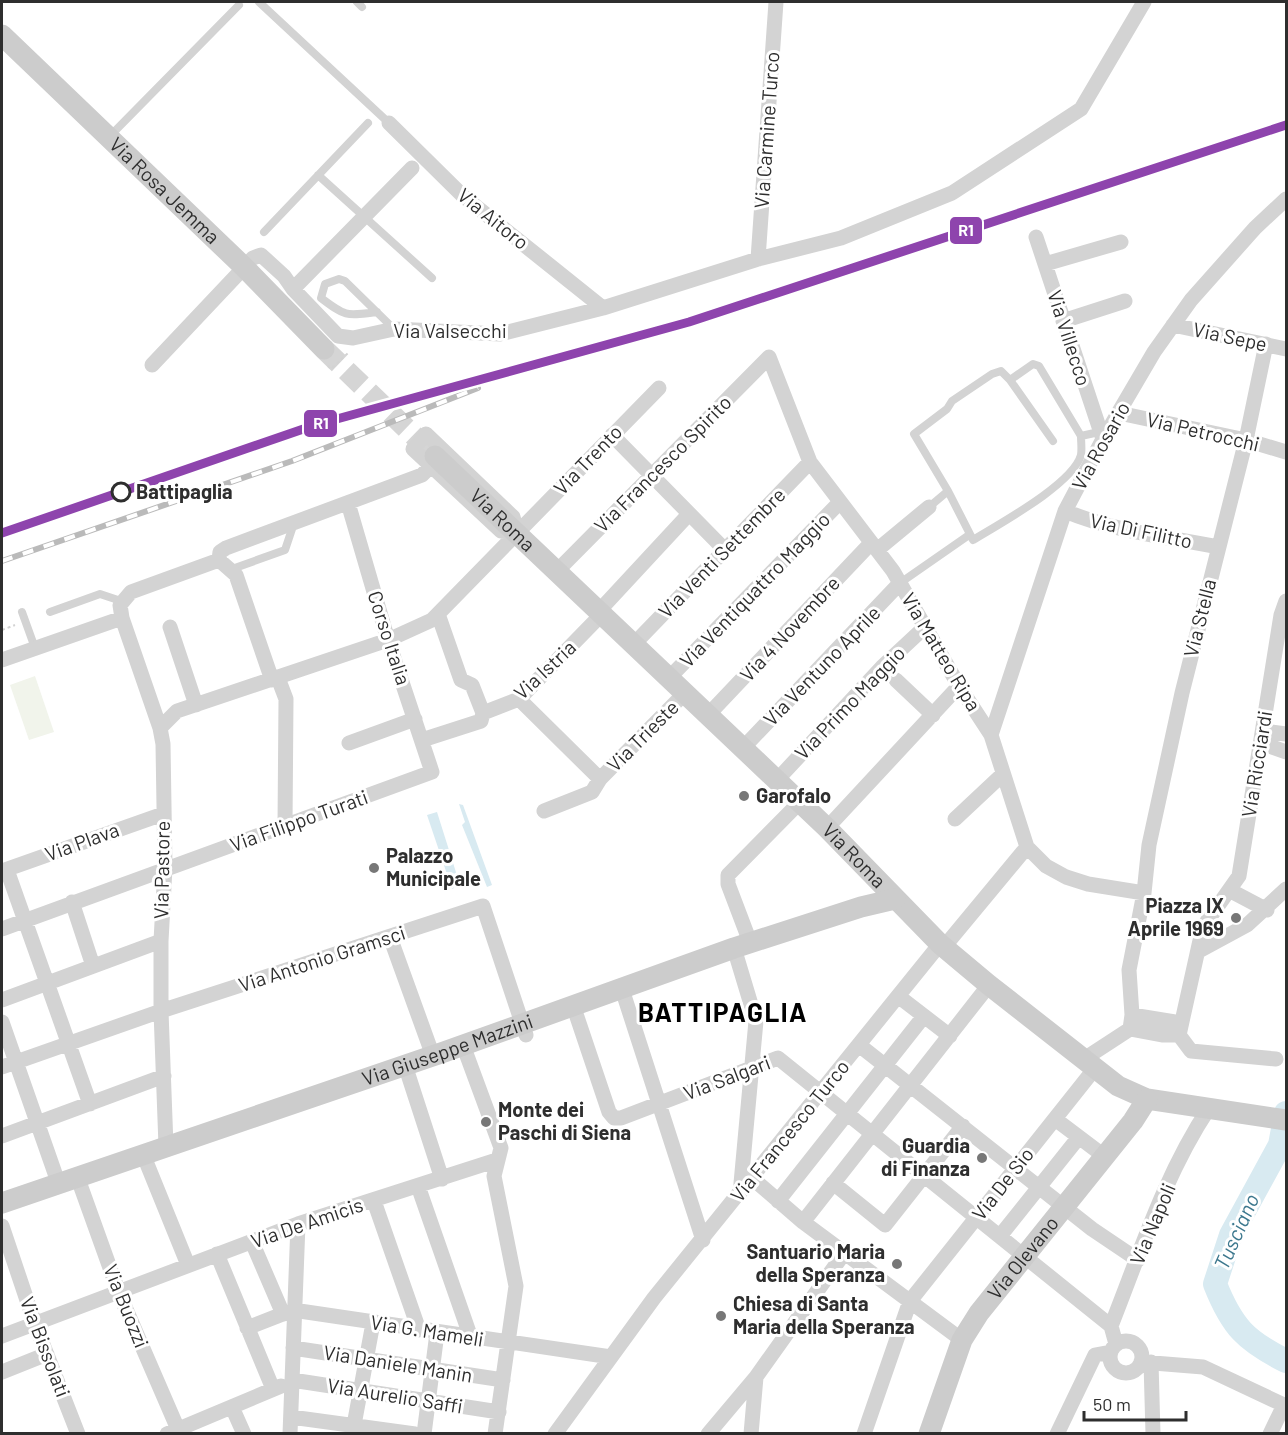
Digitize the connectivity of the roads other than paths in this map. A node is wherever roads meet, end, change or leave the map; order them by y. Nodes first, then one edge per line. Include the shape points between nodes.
1 (259, 2) edge
2 (760, 2) edge
3 (1144, 2) edge
4 (776, 3) edge
5 (238, 5) dead end
6 (2, 36) edge
7 (368, 123) dead end
8 (388, 123) joint
9 (109, 138) junction
10 (412, 168) dead end
11 (318, 175) junction
12 (1287, 199) edge
13 (364, 216) junction
14 (264, 232) dead end
15 (1035, 237) dead end
16 (1120, 242) dead end
17 (758, 259) junction
18 (1045, 264) junction
19 (244, 267) junction
20 (432, 278) dead end
21 (293, 289) junction
22 (1125, 301) dead end
23 (603, 308) junction
24 (377, 312) junction
25 (1063, 321) junction
26 (1173, 325) junction
27 (394, 329) junction
28 (1266, 344) junction
29 (324, 349) tunnel mouth
30 (1287, 349) edge
31 (769, 357) joint
32 (152, 365) dead end
33 (1010, 380) junction
34 (659, 388) dead end
35 (1119, 413) junction
36 (612, 435) junction
37 (1101, 435) junction
38 (1081, 436) junction
39 (1246, 440) junction
40 (1053, 441) dead end
41 (1287, 452) edge
42 (433, 461) joint
43 (810, 462) junction
44 (651, 476) junction
45 (948, 491) junction
46 (840, 502) junction
47 (348, 503) junction
48 (929, 507) joint
49 (1065, 511) junction
50 (689, 514) junction
51 (295, 522) junction
52 (517, 532) junction
53 (969, 535) junction
54 (874, 546) junction
55 (1218, 547) junction
56 (725, 550) junction
57 (226, 565) junction
58 (557, 571) junction
59 (900, 583) junction
60 (121, 601) junction
61 (1287, 601) edge
62 (22, 612) dead end
63 (50, 612) dead end
64 (600, 612) junction
65 (438, 614) junction
66 (122, 618) junction
67 (170, 627) dead end
68 (925, 627) junction
69 (388, 640) junction
70 (634, 644) junction
71 (35, 648) junction
72 (2, 660) edge
73 (669, 678) junction
74 (275, 679) junction
75 (896, 680) dead end
76 (959, 686) junction
77 (685, 693) junction
78 (519, 699) junction
79 (196, 705) junction
80 (483, 713) junction
81 (708, 715) junction
82 (933, 715) junction
83 (415, 719) junction
84 (160, 728) junction
85 (1287, 734) edge
86 (991, 735) junction
87 (1262, 737) junction
88 (422, 740) junction
89 (349, 743) dead end
90 (743, 748) junction
91 (1287, 752) edge
92 (432, 772) joint
93 (1003, 774) junction
94 (600, 778) junction
95 (777, 780) junction
96 (800, 802) junction
97 (544, 811) dead end
98 (163, 814) junction
99 (955, 819) dead end
100 (285, 826) junction
101 (827, 828) junction
102 (1027, 847) junction
103 (165, 868) junction
104 (4, 870) edge
105 (1287, 889) edge
106 (1231, 891) junction
107 (1144, 893) junction
108 (895, 899) junction
109 (72, 902) junction
110 (1267, 910) junction
111 (25, 920) junction
112 (2, 929) edge
113 (390, 937) junction
114 (161, 941) junction
115 (742, 945) junction
116 (942, 946) junction
117 (1199, 951) junction
118 (93, 966) junction
119 (47, 983) junction
120 (989, 985) junction
121 (621, 986) junction
122 (898, 996) junction
123 (2, 1000) edge
124 (573, 1005) junction
125 (161, 1011) junction
126 (924, 1016) junction
127 (2, 1022) edge
128 (1131, 1022) junction
129 (1182, 1022) junction
130 (524, 1029) junction
131 (950, 1036) junction
132 (69, 1044) junction
133 (463, 1045) junction
134 (859, 1046) junction
135 (433, 1056) junction
136 (1092, 1058) junction
137 (1276, 1059) dead end
138 (8, 1065) edge
139 (405, 1065) junction
140 (884, 1065) junction
141 (751, 1069) junction
142 (164, 1076) junction
143 (912, 1086) junction
144 (822, 1092) junction
145 (1146, 1099) junction
146 (90, 1104) junction
147 (659, 1105) junction
148 (1209, 1108) junction
149 (846, 1114) junction
150 (1055, 1119) junction
151 (1279, 1119) edge
152 (38, 1123) junction
153 (963, 1126) junction
154 (872, 1134) junction
155 (2, 1136) edge
156 (1079, 1137) junction
157 (166, 1146) junction
158 (143, 1154) junction
159 (1104, 1156) junction
160 (497, 1160) junction
161 (1016, 1168) junction
162 (925, 1174) junction
163 (752, 1178) junction
164 (68, 1179) junction
165 (442, 1179) junction
166 (833, 1183) junction
167 (418, 1186) junction
168 (1039, 1187) junction
169 (740, 1194) junction
170 (374, 1201) junction
171 (778, 1201) junction
172 (2, 1203) edge
173 (1064, 1206) junction
174 (976, 1218) junction
175 (803, 1222) junction
176 (298, 1224) junction
177 (2, 1226) edge
178 (1000, 1236) junction
179 (703, 1240) junction
180 (252, 1242) junction
181 (845, 1252) junction
182 (217, 1254) junction
183 (1024, 1256) junction
184 (1138, 1260) junction
185 (188, 1264) junction
186 (119, 1293) junction
187 (910, 1301) junction
188 (288, 1312) junction
189 (373, 1323) junction
190 (35, 1324) junction
191 (1111, 1326) junction
192 (247, 1328) junction
193 (419, 1330) junction
194 (437, 1333) junction
195 (2, 1336) edge
196 (471, 1338) junction
197 (962, 1340) junction
198 (509, 1344) junction
199 (293, 1348) junction
200 (1114, 1348) junction
201 (47, 1354) junction
202 (611, 1358) junction
203 (365, 1360) junction
204 (1146, 1362) junction
205 (2, 1371) edge
206 (432, 1371) junction
207 (756, 1377) junction
208 (292, 1380) junction
209 (503, 1380) junction
210 (273, 1389) junction
211 (360, 1392) junction
212 (428, 1401) junction
213 (1285, 1406) edge
214 (232, 1407) junction
215 (499, 1412) junction
216 (291, 1417) junction
217 (354, 1425) junction
218 (324, 1427) edge
219 (176, 1432) edge
220 (387, 1432) edge
221 (78, 1434) edge
222 (244, 1434) edge
223 (290, 1434) edge
224 (415, 1434) edge
225 (424, 1434) edge
226 (495, 1434) edge
227 (555, 1434) edge
228 (708, 1434) edge
229 (751, 1434) edge
230 (864, 1434) edge
231 (929, 1434) edge
232 (1057, 1434) edge
233 (1153, 1434) edge
234 (1270, 1434) edge

1 - 8 lane
2 - 4 street
3 - 17 street, Via Valsecchi via 1081,108 1061,122 952,193 841,238
4 - 17 street, Via Carmine Turco
5 - 9 lane
6 - 9 main road, Via Rosa Jemma
7 - 11 lane
8 - 23 street, Via Aitoro via 463,196
9 - 19 main road, Via Rosa Jemma
10 - 13 street
11 - 13 lane
11 - 14 lane
12 - 26 street, Via Rosario via 1255,228
13 - 20 lane
13 - 21 street
15 - 18 street, Via Villecco
16 - 18 street
17 - 23 street, Via Valsecchi
18 - 25 street, Via Villecco
19 - 21 street, Via Valsecchi via 261,255
19 - 29 main road, Via Rosa Jemma
19 - 32 street
21 - 27 street, Via Valsecchi via 338,336 353,338
22 - 25 street
23 - 27 street, Via Valsecchi via 500,334
24 - 24 lane via 345,281 325,284 321,298 338,311 348,316
24 - 27 lane
25 - 37 street, Via Villecco
26 - 28 street, Via Sepe
26 - 35 street, Via Rosario
28 - 30 street, Via Sepe
28 - 39 street, Via Stella
31 - 43 street, Via Matteo Ripa
31 - 44 street, Via Francesco Spirito
33 - 38 lane via 1033,364 1039,366
33 - 40 lane
33 - 45 lane via 1001,371 992,374 914,434
34 - 36 street, Via Trento
35 - 37 street, Via Rosario
35 - 39 street, Via Petrocchi
36 - 44 street
36 - 52 street, Via Trento
37 - 38 lane
37 - 49 street, Via Rosario
38 - 53 lane via 1081,455 1076,465 1046,495 973,540
39 - 41 street, Via Petrocchi
39 - 55 street, Via Stella
42 - 47 street via 423,475
42 - 52 main road, Via Roma
43 - 46 street, Via Matteo Ripa
43 - 56 street, Via Venti Settembre
44 - 50 street
44 - 58 street, Via Francesco Spirito
45 - 48 lane
45 - 53 lane
46 - 54 street, Via Matteo Ripa
46 - 73 street, Via Ventiquattro Maggio
47 - 51 street
47 - 69 street, Corso Italia
48 - 54 street, Via 4 Novembre
49 - 55 street, Via Di Filitto via 1124,528
49 - 86 street, Via Rosario
50 - 56 street
50 - 64 street, Via Istria
51 - 57 lane via 285,550
51 - 57 street via 226,548 220,552
52 - 58 main road, Via Roma
52 - 65 street
53 - 59 lane
54 - 59 street, Via Matteo Ripa
54 - 81 street, Via 4 Novembre
55 - 107 street, Via Stella via 1149,845
56 - 70 street, Via Venti Settembre
57 - 60 street via 131,592
57 - 74 street
58 - 64 main road, Via Roma
59 - 68 street, Via Matteo Ripa
59 - 90 street, Via Ventuno Aprile
60 - 63 lane via 100,594
60 - 66 street, Via Pastore
61 - 87 street, Via Ricciardi via 1281,615
62 - 71 lane
64 - 70 main road, Via Roma
64 - 78 street, Via Istria
65 - 69 street
65 - 80 street via 461,680 472,685
66 - 71 street
66 - 84 street, Via Pastore
67 - 79 street
68 - 76 street, Via Matteo Ripa
68 - 95 street, Via Primo Maggio via 882,667
69 - 74 street
69 - 83 street, Corso Italia
70 - 73 main road, Via Roma
71 - 72 street
73 - 77 main road, Via Roma
74 - 79 street
74 - 100 street via 286,699
75 - 82 street
76 - 82 street
76 - 86 street, Via Matteo Ripa
77 - 81 main road, Via Roma
77 - 94 street, Via Trieste
78 - 80 street, Via Istria
78 - 94 street
79 - 84 street via 177,711
80 - 88 street, Via Istria via 480,721
81 - 90 main road, Via Roma
82 - 101 street
83 - 88 street, Corso Italia
83 - 89 street
84 - 98 street, Via Pastore
85 - 87 street
86 - 93 street, Via Matteo Ripa
87 - 91 street
87 - 106 street, Via Ricciardi via 1239,876
88 - 92 street, Corso Italia
90 - 95 main road, Via Roma
92 - 100 street, Via Filippo Turati
93 - 99 street
93 - 102 street, Via Matteo Ripa
94 - 97 street, Via Trieste via 592,792
95 - 96 main road, Via Roma
96 - 101 main road, Via Roma
96 - 115 street via 728,875
98 - 103 street, Via Pastore
98 - 104 street, Via Plava
100 - 103 street, Via Filippo Turati
101 - 108 main road, Via Roma
102 - 107 street via 1046,866 1066,877
102 - 116 street
103 - 109 street, Via Filippo Turati
103 - 114 street, Via Pastore
104 - 111 street
105 - 110 street
106 - 110 street
106 - 117 street, Via Ricciardi via 1203,927
107 - 128 street, Via Stella via 1129,970
108 - 115 main road, Via Giuseppe Mazzini
108 - 116 main road, Via Roma
109 - 111 street, Via Filippo Turati
109 - 118 street
110 - 117 street
111 - 112 street, Via Filippo Turati
111 - 119 street
113 - 125 street, Via Antonio Gramsci
113 - 130 street, Via Antonio Gramsci via 483,906
113 - 135 street
114 - 118 street
114 - 125 street, Via Pastore
115 - 121 main road, Via Giuseppe Mazzini
115 - 141 street via 756,1021
116 - 120 main road, Via Roma
116 - 122 street, Via Francesco Turco via 918,966
117 - 129 street, Via Ricciardi
118 - 119 street
119 - 123 street
119 - 132 street
120 - 131 street
120 - 136 main road, Via Roma
121 - 124 main road, Via Giuseppe Mazzini
121 - 147 street
122 - 126 street
122 - 134 street, Via Francesco Turco
124 - 130 main road, Via Giuseppe Mazzini
124 - 147 street, Via Salgari via 614,1118
125 - 132 street, Via Antonio Gramsci
125 - 142 street, Via Pastore
126 - 131 street
126 - 140 street
127 - 138 street, Via Buozzi
128 - 129 street via 1162,1035
128 - 136 street
129 - 137 street via 1191,1051
130 - 133 main road, Via Giuseppe Mazzini
131 - 143 street
132 - 138 street, Via Antonio Gramsci
132 - 146 street
133 - 135 main road, Via Giuseppe Mazzini
133 - 160 street via 501,1148
134 - 140 street
134 - 144 street, Via Francesco Turco
135 - 139 main road, Via Giuseppe Mazzini
136 - 145 main road, Via Roma via 1118,1086
136 - 150 street, Via De Sio
138 - 152 street, Via Buozzi
139 - 157 main road, Via Giuseppe Mazzini
139 - 165 street
140 - 143 street
140 - 149 street
141 - 144 street, Via Salgari via 778,1058
141 - 147 street, Via Salgari
141 - 169 street
142 - 146 street
142 - 157 street, Via Pastore
143 - 153 street
143 - 154 street
144 - 149 street
144 - 163 street, Via Francesco Turco
145 - 148 main road, Via Roma
145 - 159 main road, Via Olevano
146 - 152 street
147 - 179 street
148 - 151 main road, Via Roma
148 - 184 street, Via Napoli via 1184,1153
149 - 154 street
149 - 171 street
150 - 156 street
150 - 161 street, Via De Sio
152 - 155 street
152 - 164 street, Via Buozzi
153 - 161 street
153 - 162 street
154 - 162 street
154 - 166 street
156 - 159 street
156 - 168 street
157 - 158 main road, Via Giuseppe Mazzini
158 - 164 main road, Via Giuseppe Mazzini
158 - 185 street
159 - 173 main road, Via Olevano
160 - 165 street, Via De Amicis
160 - 198 street via 495,1176 516,1286
161 - 168 street
161 - 173 street
161 - 174 street, Via De Sio
162 - 166 street via 885,1225
162 - 174 street
163 - 169 street, Via Francesco Turco
163 - 171 street
164 - 172 main road, Via Giuseppe Mazzini
164 - 186 street, Via Buozzi
165 - 167 street, Via De Amicis
166 - 175 street
167 - 170 street, Via De Amicis
167 - 196 street
168 - 173 street
168 - 178 street
169 - 179 street, Via Francesco Turco
170 - 176 street, Via De Amicis
170 - 193 street
171 - 175 street
173 - 183 main road, Via Olevano
173 - 184 street
174 - 178 street
174 - 187 street, Via De Sio
175 - 181 street
176 - 180 street, Via De Amicis
176 - 188 street
177 - 190 street, Via Bissolati
178 - 183 street
179 - 202 street, Via Francesco Turco
180 - 182 street, Via De Amicis
180 - 188 street
181 - 187 street
181 - 207 street
182 - 185 street, Via De Amicis
182 - 192 street
183 - 191 street
183 - 197 main road, Via Olevano via 978,1313
184 - 191 street, Via Napoli
185 - 186 street, Via De Amicis
186 - 190 street, Via De Amicis
186 - 219 street, Via Buozzi
187 - 197 street
187 - 230 street, Via De Sio
188 - 189 street, Via G. Mameli
188 - 192 street
188 - 199 street
189 - 193 street, Via G. Mameli
189 - 203 street
190 - 195 street, Via De Amicis
190 - 201 street, Via Bissolati
191 - 200 street
192 - 210 street
193 - 194 street, Via G. Mameli
194 - 196 street, Via G. Mameli
194 - 206 street
196 - 198 street, Via G. Mameli
197 - 231 main road, Via Olevano
198 - 202 street, Via G. Mameli
198 - 209 street
199 - 203 street, Via Daniele Manin
199 - 208 street
200 - 204 street via 1125,1341 1135,1344
200 - 204 street via 1110,1362 1120,1372 1135,1370
200 - 232 street via 1095,1355
201 - 205 street
201 - 221 street, Via Bissolati
202 - 227 street, Via Francesco Turco
203 - 206 street, Via Daniele Manin
203 - 211 street
204 - 213 street via 1203,1367
204 - 233 street
206 - 209 street, Via Daniele Manin
206 - 212 street
207 - 228 street
207 - 229 street
208 - 210 street
208 - 211 street, Via Aurelio Saffi
208 - 216 street
209 - 215 street
210 - 214 street
211 - 212 street, Via Aurelio Saffi
211 - 217 street
212 - 215 street, Via Aurelio Saffi
212 - 225 street
213 - 234 street
214 - 219 street
214 - 222 street
215 - 226 street
216 - 218 street
216 - 223 street
217 - 218 street
217 - 220 street
220 - 224 street

